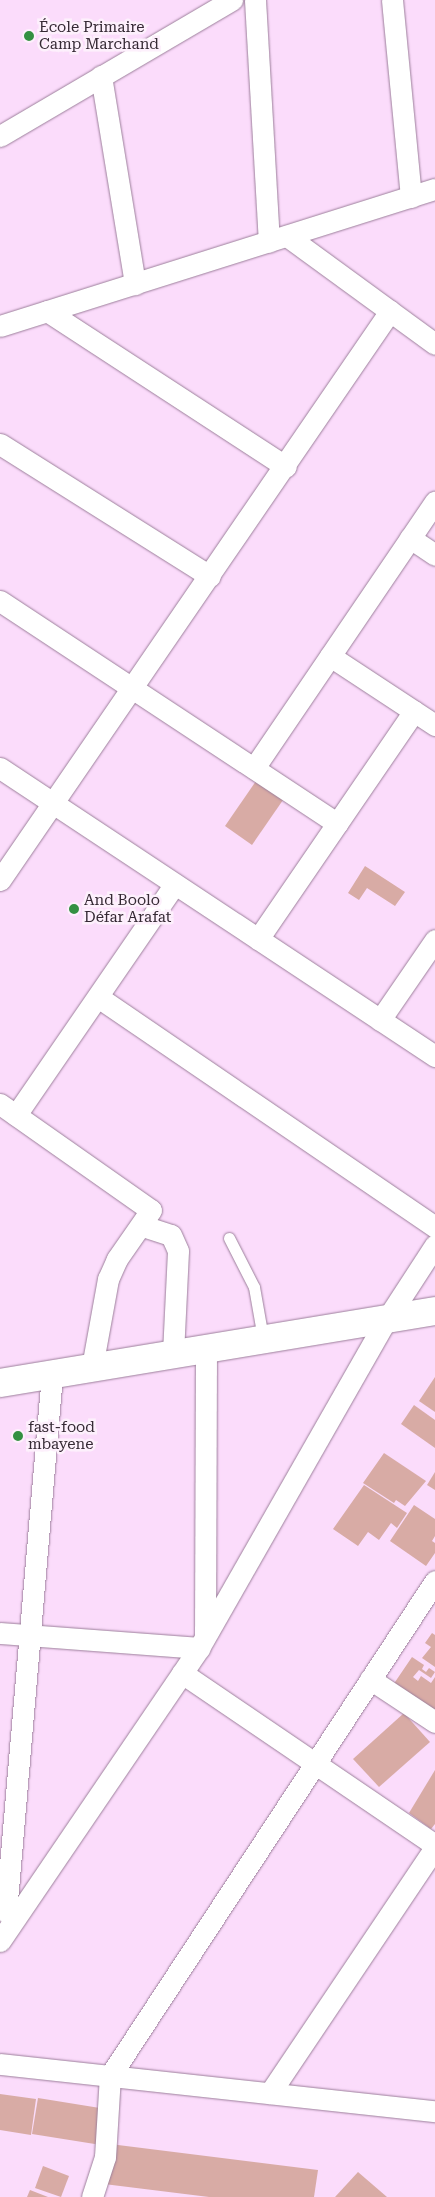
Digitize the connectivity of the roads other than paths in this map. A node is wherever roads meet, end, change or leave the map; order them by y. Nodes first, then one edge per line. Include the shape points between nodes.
1 (232, 0) edge
2 (255, 0) edge
3 (392, 0) edge
4 (101, 76) junction
5 (0, 136) edge
6 (435, 190) edge
7 (411, 197) junction
8 (278, 239) junction
9 (135, 284) junction
10 (47, 311) junction
11 (390, 311) junction
12 (0, 326) edge
13 (435, 344) edge
14 (0, 444) edge
15 (286, 466) junction
16 (435, 502) edge
17 (410, 538) junction
18 (435, 555) edge
19 (210, 576) junction
20 (0, 602) edge
21 (330, 656) junction
22 (133, 688) junction
23 (414, 711) junction
24 (435, 725) edge
25 (0, 768) edge
26 (254, 768) junction
27 (53, 803) junction
28 (337, 823) junction
29 (0, 880) edge
30 (175, 884) junction
31 (258, 939) junction
32 (435, 940) edge
33 (98, 997) junction
34 (380, 1020) junction
35 (435, 1056) edge
36 (8, 1110) edge
37 (142, 1226) junction
38 (435, 1227) edge
39 (229, 1238) dead end
40 (435, 1245) edge
41 (435, 1311) edge
42 (387, 1319) junction
43 (263, 1338) junction
44 (206, 1347) junction
45 (173, 1353) junction
46 (92, 1367) junction
47 (52, 1374) junction
48 (0, 1383) edge
49 (435, 1581) edge
50 (0, 1634) edge
51 (30, 1636) junction
52 (202, 1643) junction
53 (182, 1673) junction
54 (370, 1679) junction
55 (435, 1722) edge
56 (315, 1763) junction
57 (435, 1846) edge
58 (8, 1912) edge
59 (0, 1941) edge
60 (0, 2064) edge
61 (110, 2076) junction
62 (270, 2093) junction
63 (433, 2107) edge
64 (92, 2197) edge

1 - 4 street
2 - 8 street
3 - 7 street
4 - 5 street
4 - 9 street
6 - 7 street
7 - 8 street
8 - 9 street
8 - 11 street
9 - 10 street
10 - 12 street
10 - 15 street
11 - 13 street
11 - 15 street
14 - 19 street
15 - 19 street
16 - 17 street
17 - 18 street
17 - 21 street
19 - 22 street
20 - 22 street
21 - 23 street
21 - 26 street
22 - 26 street
22 - 27 street
23 - 24 street
23 - 28 street
25 - 27 street
26 - 28 street
27 - 29 street
27 - 30 street
28 - 31 street
30 - 31 street
30 - 33 street
31 - 34 street
32 - 34 street
33 - 36 street
33 - 38 street
34 - 35 street
36 - 37 street via 151,1210
37 - 45 street via 171,1235 178,1250
37 - 46 street via 117,1259 108,1279
39 - 43 lane via 254,1286
40 - 42 street
41 - 42 street
42 - 43 street
42 - 52 street
43 - 44 street
44 - 45 street
44 - 52 street
45 - 46 street
46 - 47 street
47 - 48 street
47 - 51 street
49 - 54 street
50 - 51 street
51 - 52 street
51 - 58 street
52 - 53 street
53 - 56 street
53 - 58 street
54 - 55 street
54 - 56 street
56 - 57 street
56 - 61 street
57 - 62 street
58 - 59 street
60 - 61 street
61 - 62 street
61 - 64 street via 105,2157
62 - 63 street

